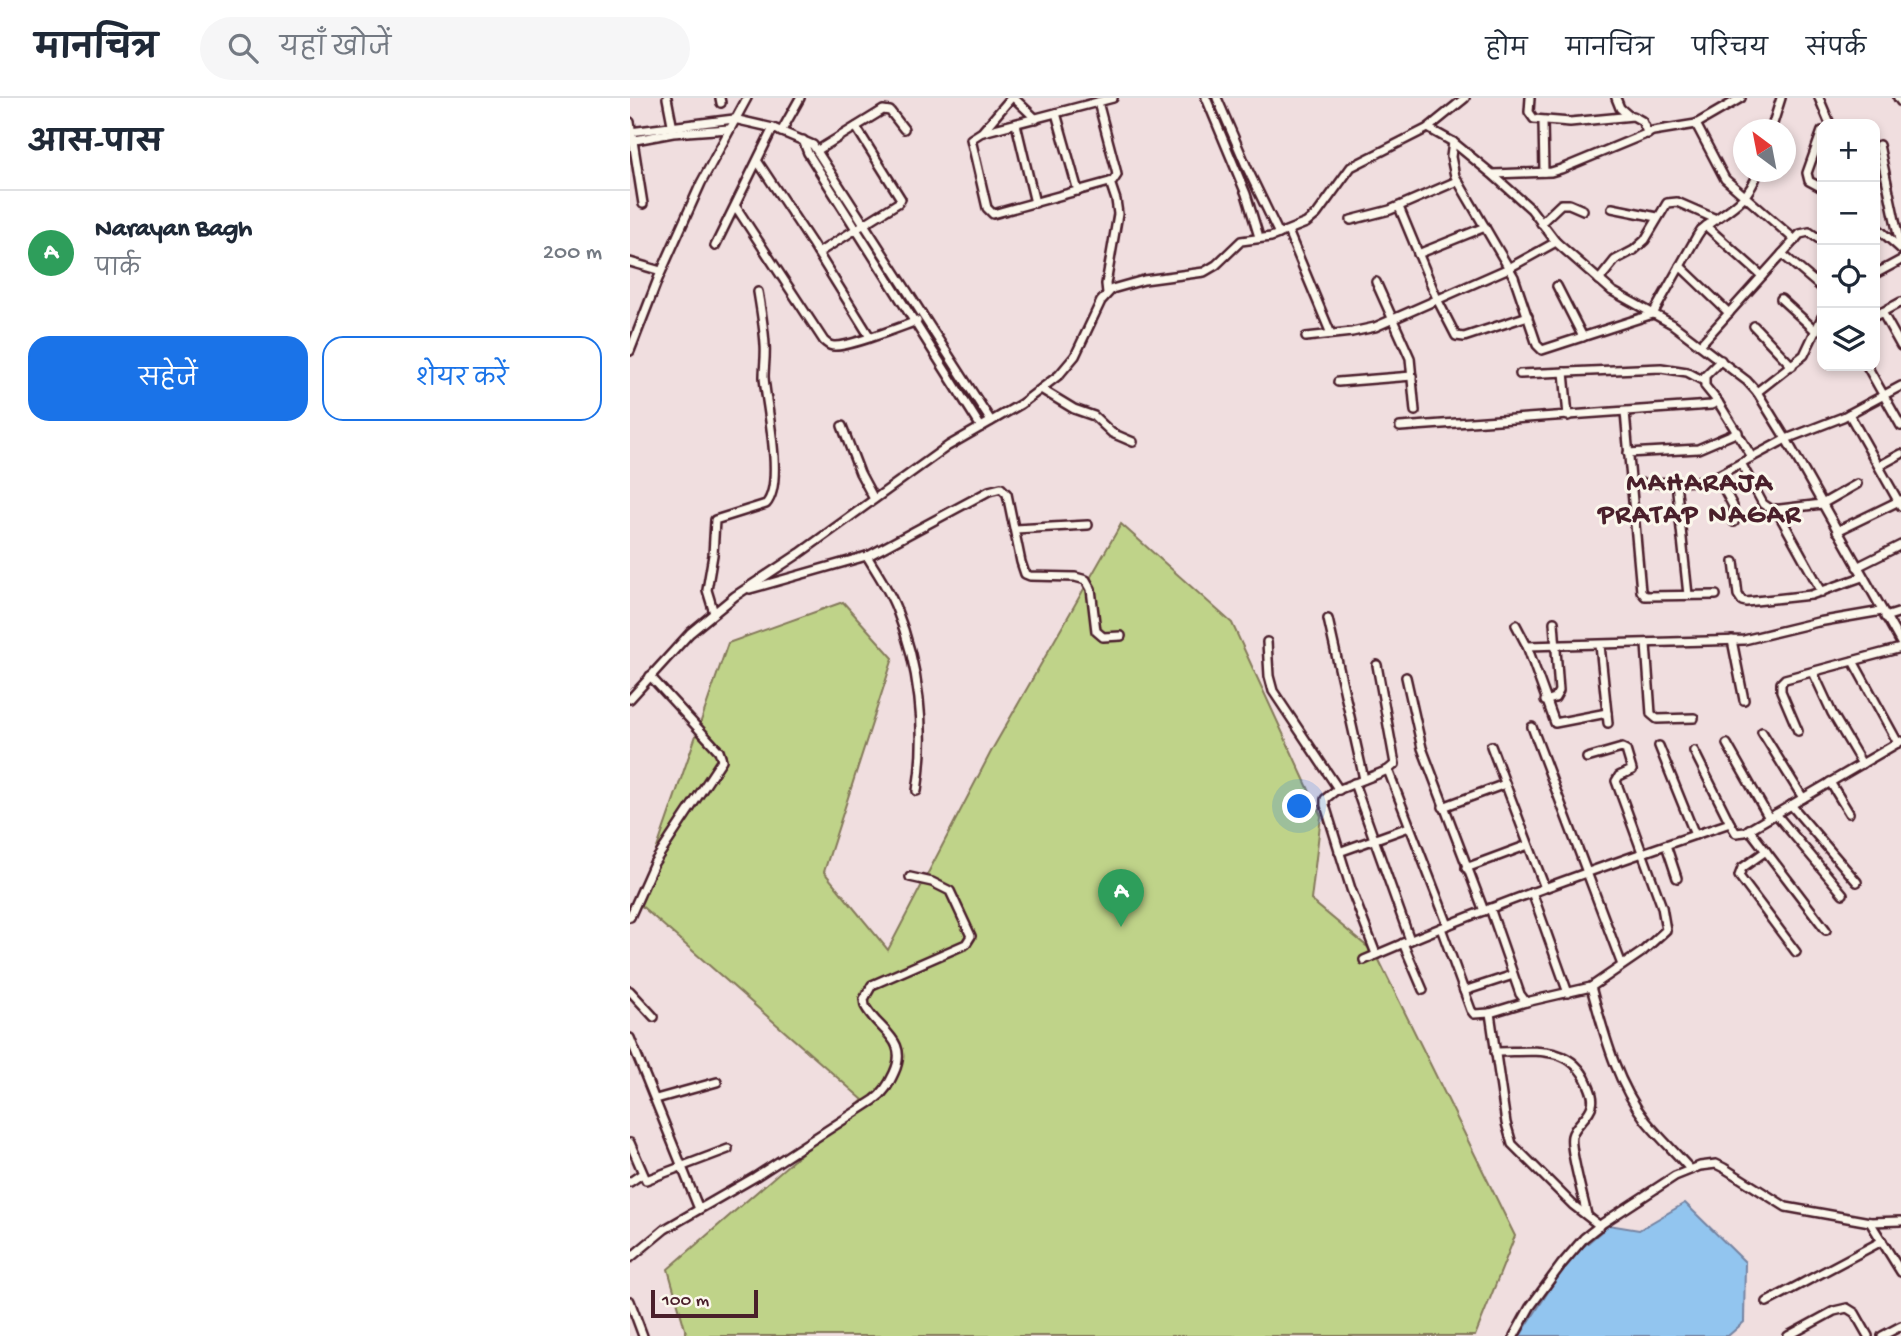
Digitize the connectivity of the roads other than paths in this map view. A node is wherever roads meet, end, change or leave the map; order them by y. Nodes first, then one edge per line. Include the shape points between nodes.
1 (667, 98) edge
2 (747, 98) edge
3 (800, 98) edge
4 (1012, 98) edge
5 (1113, 98) edge
6 (1206, 98) edge
7 (1217, 98) edge
8 (1465, 98) edge
9 (1531, 98) edge
10 (1616, 98) edge
11 (1741, 98) edge
12 (1782, 98) edge
13 (1819, 98) edge
14 (1098, 102) junction
15 (1056, 113) junction
16 (1628, 115) junction
17 (734, 119) junction
18 (1036, 119) junction
19 (1775, 119) edge
20 (1826, 119) edge
21 (1543, 121) junction
22 (630, 122) edge
23 (1016, 124) junction
24 (1696, 124) junction
25 (856, 127) junction
26 (773, 128) junction
27 (1428, 128) junction
28 (729, 129) junction
29 (904, 129) dead end
30 (673, 130) junction
31 (1230, 130) junction
32 (781, 132) junction
33 (982, 132) junction
34 (1221, 133) junction
35 (1648, 134) junction
36 (631, 136) edge
37 (803, 140) junction
38 (1454, 142) junction
39 (1817, 145) edge
40 (818, 150) junction
41 (1880, 150) edge
42 (758, 162) junction
43 (1248, 170) junction
44 (1544, 172) junction
45 (1237, 173) junction
46 (1492, 174) junction
47 (1457, 181) junction
48 (1110, 182) junction
49 (1755, 182) edge
50 (1817, 185) edge
51 (1078, 191) junction
52 (1746, 197) junction
53 (1035, 203) junction
54 (643, 204) dead end
55 (736, 207) junction
56 (1399, 207) junction
57 (1612, 208) dead end
58 (1583, 210) dead end
59 (1657, 217) junction
60 (1716, 219) junction
61 (1351, 220) dead end
62 (1541, 223) junction
63 (864, 224) junction
64 (1485, 226) junction
65 (1706, 226) junction
66 (855, 230) junction
67 (1880, 230) edge
68 (1288, 231) junction
69 (1279, 234) junction
70 (1259, 237) junction
71 (1817, 238) edge
72 (1795, 240) junction
73 (1556, 242) junction
74 (715, 246) dead end
75 (1901, 249) edge
76 (818, 253) junction
77 (1418, 254) junction
78 (1782, 254) junction
79 (1901, 260) edge
80 (630, 262) edge
81 (1680, 266) junction
82 (1509, 268) junction
83 (661, 271) junction
84 (1880, 271) edge
85 (1762, 276) junction
86 (1599, 280) junction
87 (1376, 282) dead end
88 (1817, 284) edge
89 (1558, 286) dead end
90 (758, 292) dead end
91 (1107, 293) junction
92 (1781, 299) dead end
93 (1438, 301) junction
94 (1901, 302) edge
95 (1729, 313) junction
96 (1880, 313) edge
97 (1653, 314) junction
98 (1528, 316) junction
99 (1880, 317) edge
100 (925, 319) junction
101 (1394, 319) junction
102 (914, 322) junction
103 (1754, 326) dead end
104 (1816, 331) joint
105 (1331, 334) junction
106 (870, 337) junction
107 (1306, 337) dead end
108 (1583, 337) junction
109 (1700, 345) junction
110 (1901, 346) edge
111 (630, 351) edge
112 (1721, 360) junction
113 (1792, 366) junction
114 (1870, 371) edge
115 (1564, 372) junction
116 (1520, 374) dead end
117 (1412, 376) junction
118 (1704, 381) junction
119 (1338, 382) dead end
120 (1901, 386) edge
121 (1041, 389) junction
122 (1757, 392) junction
123 (1883, 396) junction
124 (1718, 402) junction
125 (1415, 411) dead end
126 (1625, 412) junction
127 (1849, 414) junction
128 (1568, 416) junction
129 (991, 421) junction
130 (842, 426) dead end
131 (1901, 426) edge
132 (981, 427) junction
133 (1400, 427) dead end
134 (1738, 432) junction
135 (1786, 439) junction
136 (1133, 442) dead end
137 (1629, 453) junction
138 (1901, 454) edge
139 (1752, 457) junction
140 (1741, 463) junction
141 (1879, 466) junction
142 (1717, 476) junction
143 (1676, 482) junction
144 (1631, 484) junction
145 (1857, 484) dead end
146 (874, 499) junction
147 (1900, 502) edge
148 (1822, 504) junction
149 (1776, 509) junction
150 (1734, 522) dead end
151 (1088, 524) dead end
152 (1015, 529) junction
153 (1837, 531) junction
154 (1901, 545) edge
155 (867, 556) junction
156 (1734, 562) dead end
157 (1857, 567) junction
158 (1862, 577) junction
159 (743, 591) junction
160 (1822, 592) junction
161 (1688, 595) junction
162 (1716, 595) dead end
163 (1901, 612) edge
164 (714, 613) junction
165 (1883, 614) junction
166 (1328, 619) dead end
167 (1554, 622) dead end
168 (1516, 625) dead end
169 (1121, 636) dead end
170 (1732, 640) junction
171 (1267, 642) dead end
172 (1646, 644) junction
173 (1600, 645) junction
174 (1527, 646) junction
175 (1555, 646) junction
176 (1901, 646) edge
177 (1853, 661) junction
178 (1377, 665) dead end
179 (1813, 672) junction
180 (650, 676) junction
181 (1406, 677) dead end
182 (630, 699) edge
183 (1744, 700) dead end
184 (1545, 701) junction
185 (1607, 713) junction
186 (1694, 718) dead end
187 (1608, 723) dead end
188 (1532, 727) dead end
189 (1798, 731) dead end
190 (1762, 732) dead end
191 (1900, 742) edge
192 (1727, 744) dead end
193 (1490, 746) dead end
194 (1658, 746) dead end
195 (1694, 751) dead end
196 (1587, 758) dead end
197 (1862, 764) junction
198 (1388, 770) junction
199 (1364, 779) junction
200 (1830, 782) junction
201 (1354, 783) junction
202 (1505, 784) junction
203 (1339, 790) junction
204 (917, 791) dead end
205 (1803, 798) junction
206 (1791, 805) junction
207 (1443, 807) junction
208 (1849, 813) dead end
209 (1772, 816) junction
210 (1730, 823) junction
211 (1409, 827) junction
212 (1749, 830) junction
213 (1695, 835) junction
214 (1374, 840) junction
215 (1528, 845) junction
216 (1666, 845) junction
217 (1766, 851) junction
218 (1339, 852) junction
219 (1642, 853) junction
220 (1466, 868) junction
221 (1588, 872) junction
222 (910, 877) dead end
223 (1677, 878) dead end
224 (1857, 882) dead end
225 (1545, 888) junction
226 (1532, 892) junction
227 (1843, 894) dead end
228 (1487, 910) junction
229 (630, 916) edge
230 (1444, 926) junction
231 (1826, 930) dead end
232 (1406, 941) junction
233 (1797, 952) dead end
234 (1376, 954) junction
235 (1364, 960) dead end
236 (1622, 965) junction
237 (1513, 975) junction
238 (1591, 986) junction
239 (1423, 990) dead end
240 (630, 991) edge
241 (1464, 991) junction
242 (1568, 993) junction
243 (1526, 1002) junction
244 (1490, 1013) junction
245 (654, 1017) dead end
246 (630, 1038) edge
247 (1495, 1052) junction
248 (717, 1082) dead end
249 (656, 1100) junction
250 (630, 1143) edge
251 (728, 1149) dead end
252 (683, 1167) junction
253 (1690, 1169) junction
254 (642, 1174) junction
255 (630, 1182) edge
256 (699, 1209) junction
257 (1587, 1216) junction
258 (1901, 1221) edge
259 (1870, 1223) junction
260 (1600, 1226) junction
261 (1882, 1241) junction
262 (630, 1258) edge
263 (1901, 1272) edge
264 (630, 1301) edge
265 (1767, 1302) dead end
266 (1901, 1326) edge
267 (643, 1336) edge
268 (1514, 1336) edge
269 (1788, 1336) edge
270 (1868, 1336) edge
271 (1882, 1336) edge

1 - 30 street
2 - 17 street
3 - 32 street
4 - 18 street
4 - 33 street
5 - 14 street
6 - 34 street
7 - 31 street
8 - 27 street
9 - 21 street via 1530,115
10 - 16 street
11 - 24 street
12 - 19 street
13 - 20 street
14 - 15 street
14 - 48 street via 1117,175
15 - 18 street
15 - 51 street
16 - 21 street
16 - 35 street via 1642,121
17 - 26 street
17 - 28 street
17 - 30 street
18 - 23 street
21 - 44 street
22 - 36 street
23 - 33 street
23 - 53 street
24 - 35 street
24 - 52 street via 1720,173
25 - 29 street via 883,110 890,111
25 - 40 street
25 - 63 street via 901,199
26 - 32 street
26 - 42 street
27 - 38 street
27 - 68 street via 1358,162 1317,214
28 - 30 street
28 - 83 street
30 - 36 street
31 - 34 street
31 - 43 street
32 - 37 street
33 - 53 street via 970,143 989,212
34 - 45 street
35 - 44 street
36 - 54 street
37 - 40 street
37 - 66 street
38 - 46 street
38 - 47 street via 1452,168
39 - 50 street via 1807,173
40 - 63 street
41 - 75 street
42 - 55 street
42 - 76 street
43 - 45 street
43 - 69 street
44 - 46 street
45 - 70 street
46 - 62 street
47 - 56 street
47 - 64 street
48 - 51 street
48 - 91 street via 1118,214
49 - 52 street
51 - 53 street
52 - 60 street
52 - 72 street
55 - 74 street
55 - 106 street via 824,341 837,346
56 - 61 street
56 - 77 street
57 - 59 street
58 - 62 street via 1561,204
59 - 60 street via 1664,205 1672,202
59 - 86 street via 1645,240 1615,260
60 - 65 street
62 - 73 street
63 - 66 street
63 - 100 street
64 - 77 street
64 - 82 street
65 - 81 street
65 - 85 street
66 - 76 street
66 - 102 street
67 - 75 street
68 - 69 street
68 - 105 street
69 - 70 street
70 - 91 street via 1241,241 1204,272 1123,285
71 - 72 street via 1809,232
72 - 78 street
73 - 82 street
73 - 86 street
76 - 106 street
77 - 93 street
78 - 85 street
78 - 88 street
79 - 84 street
80 - 83 street
81 - 95 street
81 - 97 street
82 - 93 street
82 - 98 street
83 - 111 street
85 - 95 street
86 - 97 street
87 - 101 street
89 - 108 street
90 - 164 street via 775,482 766,504 715,520 707,590
91 - 121 street via 1075,356
92 - 104 street
93 - 98 street via 1459,338
93 - 101 street
94 - 96 street
95 - 109 street
97 - 108 street
97 - 109 street
98 - 108 street via 1542,350
99 - 110 street
100 - 102 street
100 - 129 street
101 - 105 street via 1363,331
101 - 117 street via 1410,358
102 - 106 street
102 - 132 street
103 - 113 street
104 - 113 street via 1804,355
105 - 107 street
109 - 112 street
112 - 118 street
112 - 122 street
113 - 122 street
114 - 123 street
115 - 116 street
115 - 118 street via 1661,368 1687,372
115 - 128 street
117 - 119 street
117 - 125 street
118 - 124 street
120 - 123 street
121 - 129 street
121 - 136 street
122 - 135 street
123 - 127 street
123 - 131 street
124 - 126 street
124 - 134 street
126 - 128 street
126 - 137 street
127 - 135 street
127 - 141 street
128 - 133 street
129 - 132 street
130 - 146 street
132 - 146 street
134 - 137 street via 1698,449
134 - 139 street
135 - 139 street
135 - 148 street
137 - 144 street
138 - 141 street
139 - 140 street
140 - 142 street
140 - 149 street via 1763,504
141 - 147 street
142 - 143 street
142 - 150 street via 1733,506
143 - 144 street
143 - 161 street
144 - 161 street via 1643,594
145 - 148 street
146 - 159 street
147 - 153 street
148 - 149 street
148 - 153 street
149 - 160 street
151 - 152 street
152 - 155 street via 1007,494 996,488
152 - 169 street via 1026,574 1086,580 1096,631 1102,637
153 - 157 street
154 - 157 street
155 - 159 street
155 - 204 street via 896,608 918,689 922,763
156 - 160 street via 1742,601
157 - 158 street
158 - 160 street
158 - 165 street
159 - 164 street
161 - 162 street
163 - 165 street
164 - 180 street
165 - 170 street
165 - 176 street
166 - 199 street
167 - 175 street
168 - 174 street
170 - 172 street
170 - 183 street
171 - 203 street via 1273,691
172 - 173 street
172 - 186 street via 1651,713 1657,719
173 - 175 street
173 - 185 street
174 - 175 street
174 - 184 street
175 - 184 street via 1558,695
176 - 177 street
177 - 179 street
177 - 191 street
178 - 198 street via 1395,760
179 - 189 street via 1785,679 1780,687
179 - 197 street
180 - 182 street
180 - 229 street via 719,751 722,760 654,863
181 - 207 street via 1422,748
184 - 185 street via 1552,720 1558,723
185 - 187 street
188 - 221 street
190 - 205 street
191 - 197 street
192 - 209 street
193 - 202 street
194 - 213 street
195 - 210 street
196 - 219 street via 1626,750 1632,771 1616,781
197 - 200 street
198 - 199 street
198 - 211 street
199 - 201 street
200 - 205 street
200 - 208 street
201 - 203 street
201 - 214 street
202 - 207 street
202 - 215 street
203 - 218 street via 1325,799 1325,805
205 - 206 street
206 - 209 street
206 - 224 street
207 - 220 street
209 - 212 street
209 - 227 street
210 - 212 street via 1736,833
210 - 213 street
211 - 214 street
211 - 230 street
212 - 217 street
213 - 216 street
214 - 218 street
214 - 232 street
215 - 220 street
215 - 225 street
216 - 219 street
216 - 223 street
217 - 231 street
217 - 233 street via 1742,868 1739,876
218 - 234 street
219 - 221 street
219 - 236 street via 1666,930
220 - 228 street
221 - 225 street
221 - 236 street
222 - 256 street via 950,891 971,936 966,944 867,991 865,1006 900,1056 886,1090
225 - 226 street
226 - 228 street
226 - 242 street
228 - 230 street
228 - 237 street
230 - 232 street
230 - 241 street
232 - 234 street
232 - 239 street
234 - 235 street
236 - 238 street
237 - 241 street
237 - 243 street
238 - 242 street
238 - 253 street via 1617,1070 1645,1119
240 - 245 street
241 - 244 street via 1474,1014
242 - 243 street
243 - 244 street
244 - 247 street
246 - 249 street
247 - 257 street via 1511,1144
247 - 257 street via 1555,1053 1575,1063 1585,1076 1593,1102 1572,1143
248 - 249 street
249 - 252 street
250 - 254 street
251 - 252 street
252 - 254 street via 649,1179
252 - 256 street
253 - 259 street via 1716,1164 1786,1207
253 - 260 street
254 - 255 street
256 - 262 street
257 - 260 street
258 - 259 street
259 - 261 street
260 - 268 street via 1575,1247
261 - 263 street
261 - 265 street
264 - 267 street
266 - 271 street
269 - 270 street via 1847,1308 1855,1312

